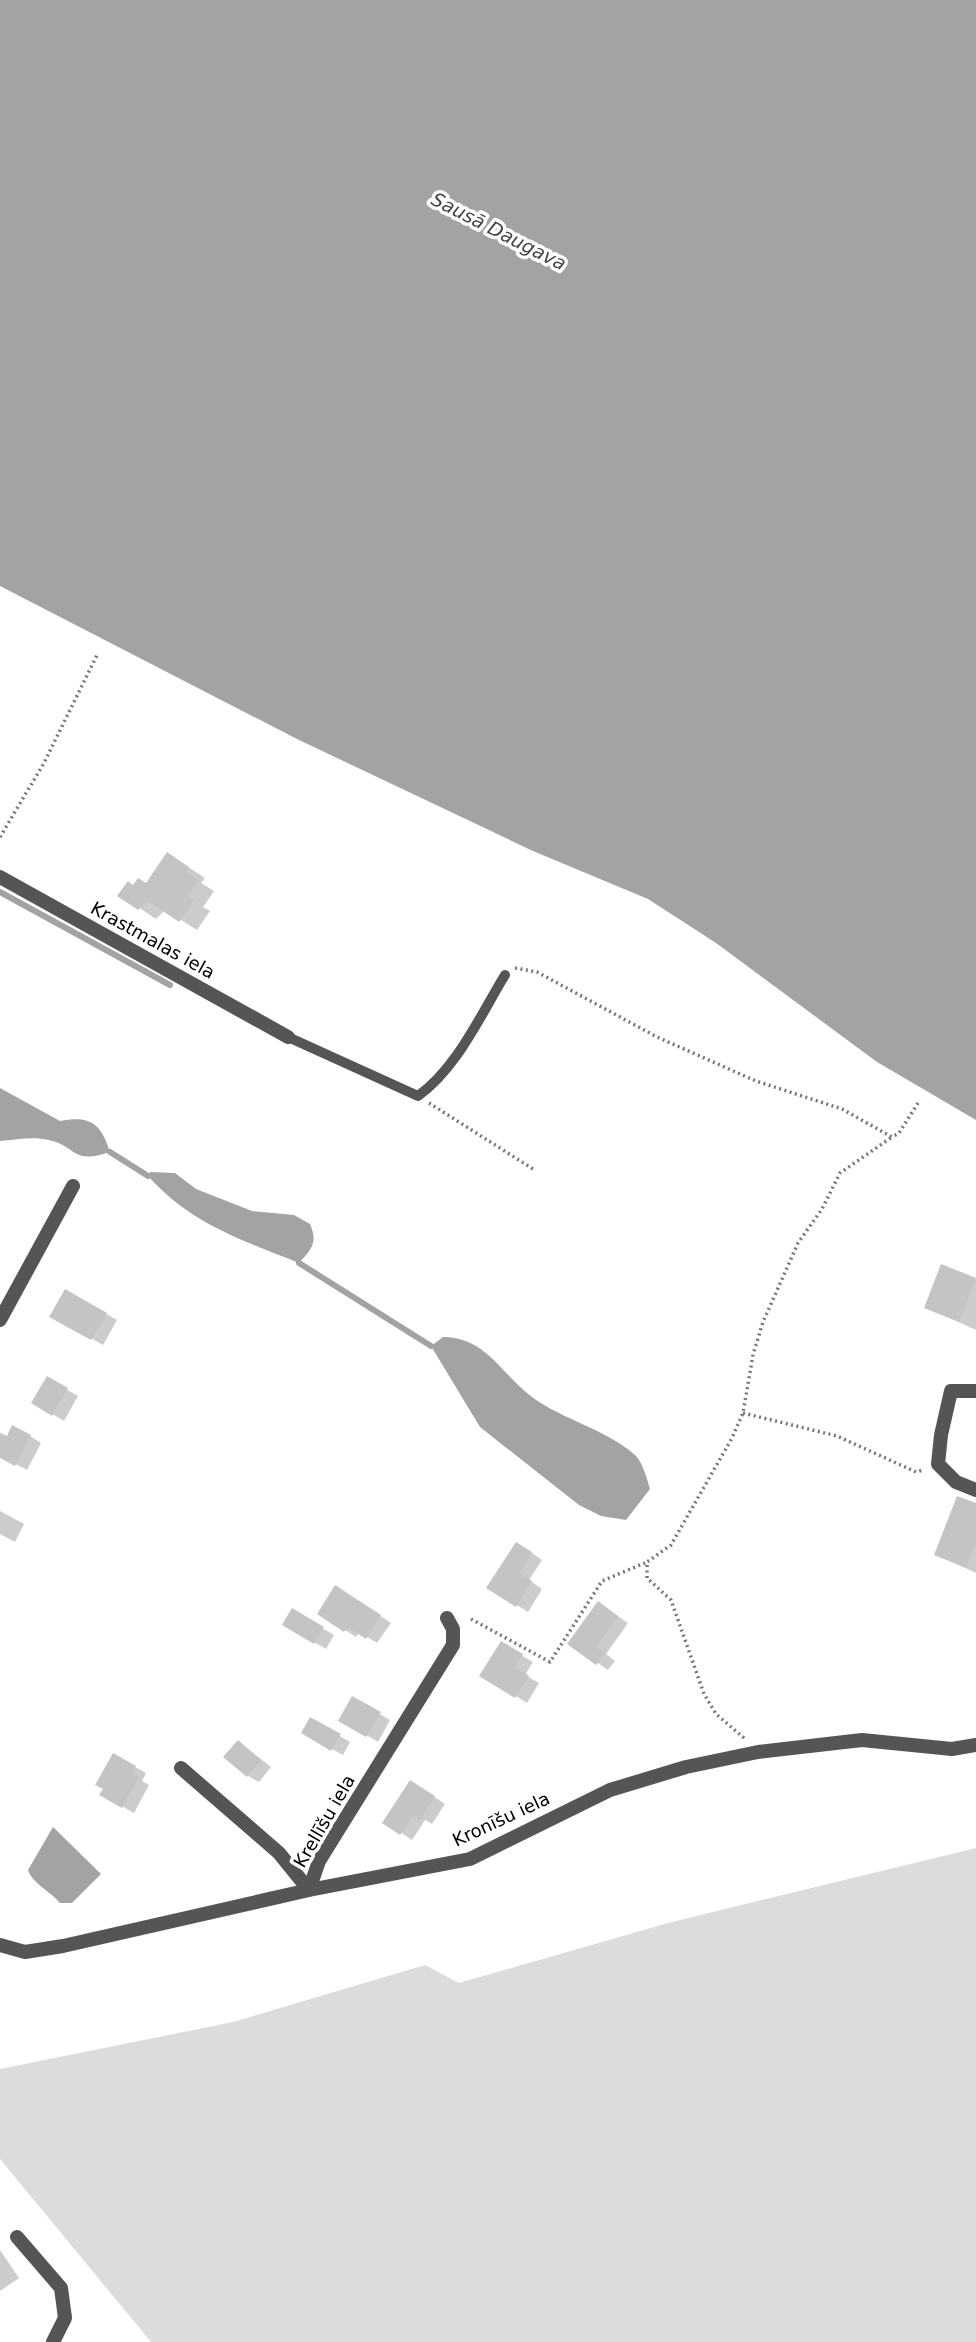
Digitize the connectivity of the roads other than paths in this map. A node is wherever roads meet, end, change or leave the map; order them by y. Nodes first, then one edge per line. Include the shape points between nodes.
1 (0, 877) edge
2 (505, 975) road end
3 (288, 1037) joint
4 (73, 1186) dead end
5 (0, 1320) edge
6 (976, 1391) edge
7 (976, 1490) edge
8 (447, 1618) dead end
9 (976, 1745) edge
10 (181, 1768) dead end
11 (309, 1890) junction
12 (0, 1945) edge
13 (16, 2237) dead end
14 (52, 2342) edge

1 - 3 street, Krastmalas iela
2 - 3 lane via 458,1054 434,1085 418,1096
4 - 5 street
6 - 7 street via 951,1391 938,1464 956,1482
8 - 11 street, Krellīšu iela via 453,1645 319,1861
9 - 11 street, Kronīšu iela via 952,1749 862,1740 758,1752 610,1790 470,1859
10 - 11 street, Krellīšu iela via 279,1853
11 - 12 street, Kronīšu iela via 63,1946 24,1952
13 - 14 street via 61,2288 65,2318

